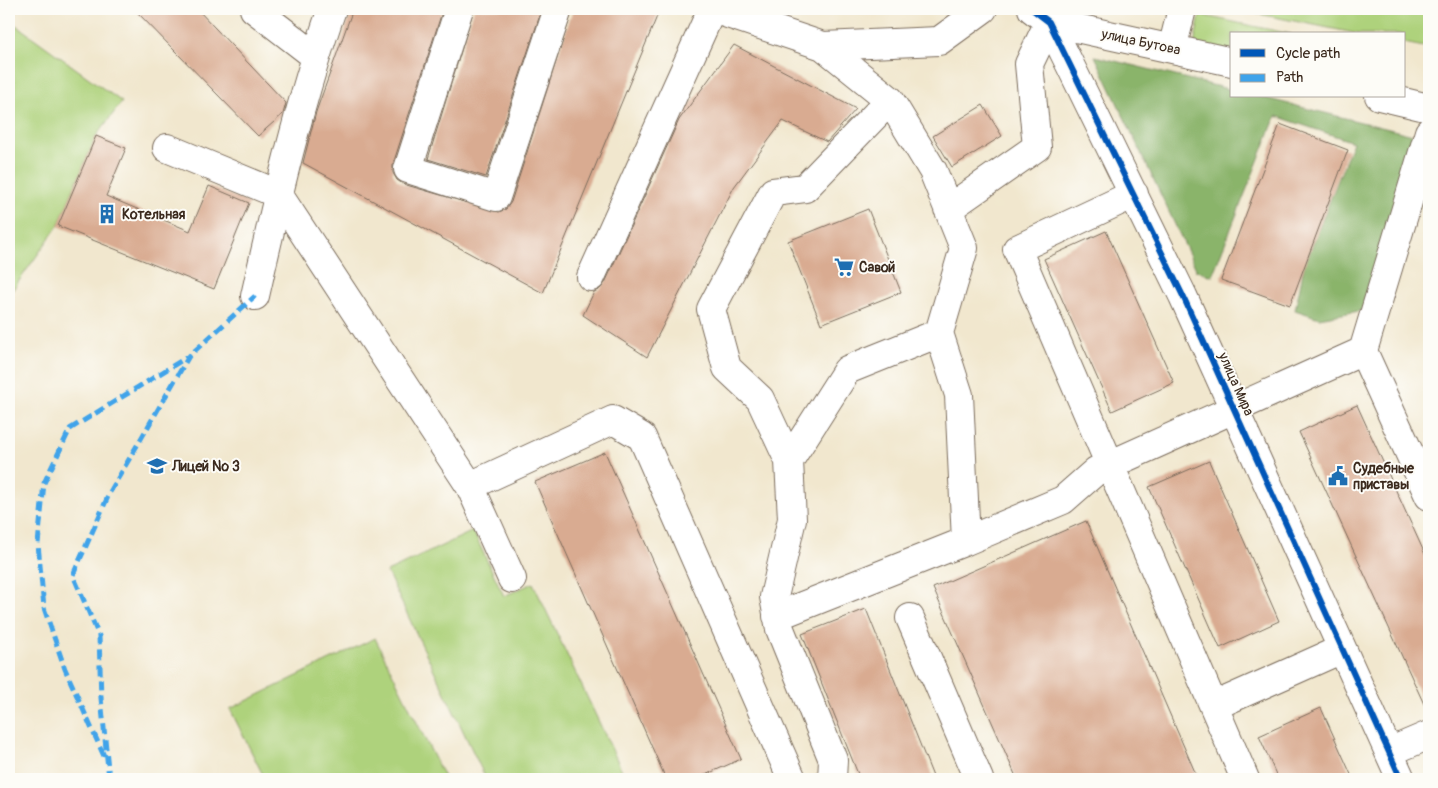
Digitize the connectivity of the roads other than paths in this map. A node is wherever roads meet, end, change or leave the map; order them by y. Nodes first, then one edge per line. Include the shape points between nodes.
1 (254, 9) edge
2 (332, 9) edge
3 (459, 9) edge
4 (558, 9) edge
5 (712, 9) edge
6 (983, 9) edge
7 (1182, 9) edge
8 (1041, 16) edge
9 (823, 46) junction
10 (1172, 49) junction
11 (315, 56) junction
12 (1230, 62) edge
13 (1388, 98) edge
14 (890, 100) junction
15 (1429, 108) edge
16 (1429, 132) edge
17 (167, 148) dead end
18 (278, 194) junction
19 (1134, 194) junction
20 (948, 209) junction
21 (591, 277) dead end
22 (255, 296) dead end
23 (939, 333) junction
24 (1363, 351) junction
25 (1234, 409) junction
26 (789, 461) junction
27 (1109, 464) junction
28 (470, 486) junction
29 (1429, 496) edge
30 (966, 541) junction
31 (512, 579) dead end
32 (777, 616) junction
33 (910, 618) dead end
34 (1342, 649) junction
35 (1214, 706) junction
36 (1429, 735) edge
37 (1389, 752) junction
38 (792, 779) edge
39 (832, 779) edge
40 (979, 779) edge
41 (1245, 779) edge
42 (1401, 779) edge

1 - 11 street
2 - 11 street
3 - 4 street via 408,169 496,197
5 - 9 street
5 - 21 street
6 - 9 street via 939,41
7 - 10 street
8 - 10 street, улица Бутова
8 - 19 street, улица Мира
8 - 20 street via 1029,64 1037,147
9 - 14 street
10 - 12 street, улица Бутова
11 - 18 street
13 - 15 street
14 - 20 street via 933,171
14 - 26 street via 805,188 772,192 711,309 728,368 760,399
16 - 24 street
17 - 18 street
18 - 22 street
18 - 28 street
19 - 25 street, улица Мира
19 - 27 street via 1017,249
20 - 23 street via 964,248
23 - 26 street via 847,370
23 - 30 street via 959,395
24 - 25 street
24 - 29 street
25 - 27 street
25 - 34 street, улица Мира
26 - 32 street via 792,519 774,597
27 - 30 street via 1063,500
27 - 35 street
28 - 31 street
28 - 38 street via 613,420 642,438
30 - 32 street
32 - 39 street via 833,760
33 - 40 street
34 - 35 street
34 - 37 street, улица Мира
35 - 41 street
36 - 37 street
37 - 42 street, улица Мира

